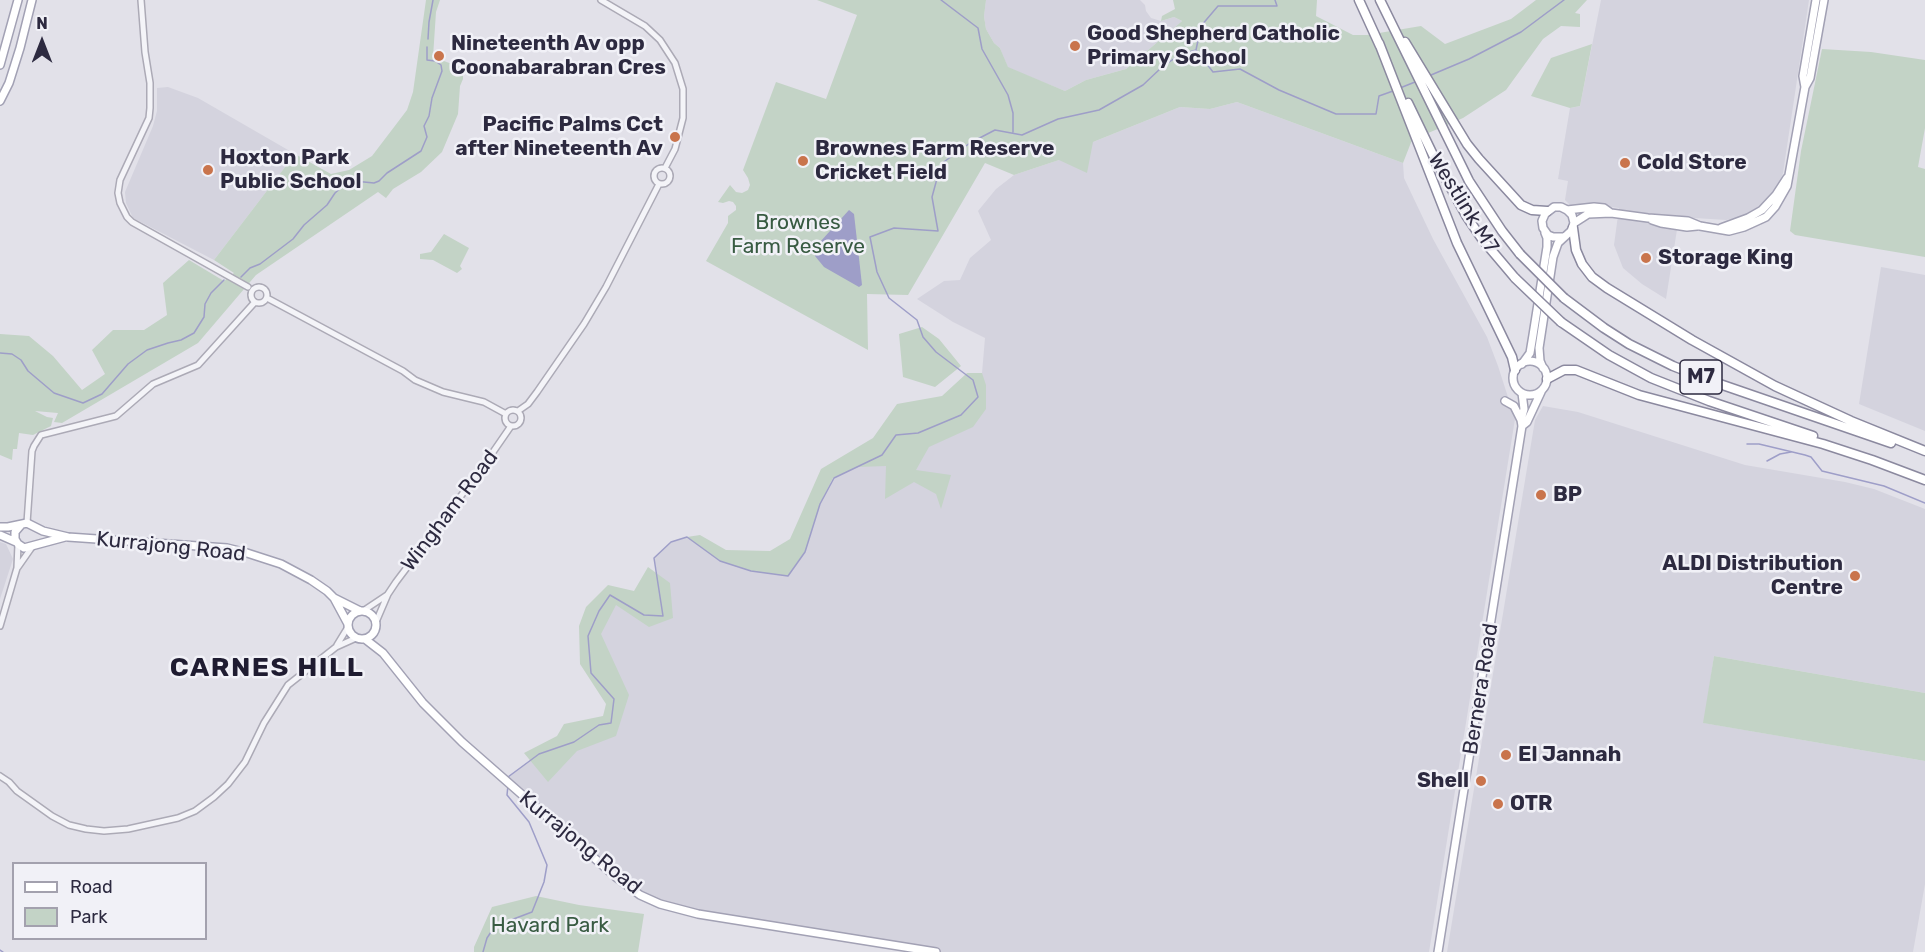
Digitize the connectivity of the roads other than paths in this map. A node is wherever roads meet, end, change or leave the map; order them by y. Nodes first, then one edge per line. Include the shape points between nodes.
1 (18, 0) edge
2 (32, 0) edge
3 (141, 0) edge
4 (601, 0) edge
5 (1380, 0) edge
6 (1816, 0) edge
7 (1824, 0) edge
8 (1361, 4) edge
9 (0, 65) edge
10 (1805, 87) junction
11 (0, 101) edge
12 (1430, 161) junction
13 (665, 168) junction
14 (659, 184) junction
15 (1567, 210) junction
16 (1547, 211) junction
17 (1611, 213) junction
18 (1573, 225) junction
19 (1545, 231) junction
20 (1563, 237) junction
21 (248, 287) dead end
22 (267, 298) junction
23 (255, 302) junction
24 (1519, 367) junction
25 (1543, 368) junction
26 (1547, 380) junction
27 (1541, 391) junction
28 (1522, 393) junction
29 (1505, 401) dead end
30 (518, 411) junction
31 (506, 414) junction
32 (1522, 423) junction
33 (511, 426) junction
34 (1925, 453) edge
35 (1925, 478) edge
36 (24, 524) junction
37 (0, 527) edge
38 (37, 528) junction
39 (0, 535) edge
40 (68, 537) junction
41 (17, 543) junction
42 (34, 545) junction
43 (17, 568) junction
44 (388, 594) junction
45 (334, 598) junction
46 (362, 611) junction
47 (376, 622) junction
48 (0, 626) edge
49 (348, 626) junction
50 (375, 631) junction
51 (356, 638) junction
52 (365, 639) junction
53 (336, 647) junction
54 (383, 653) junction
55 (0, 776) edge
56 (936, 952) edge
57 (1438, 952) edge

1 - 9 main road
2 - 11 main road via 9,83
3 - 21 street via 150,108 120,180 120,204 132,222
4 - 13 street via 645,26 675,63 683,89 683,118
5 - 16 highway via 1467,144 1521,205
5 - 34 highway, Westlink M7 / M7, bridge via 1484,206 1520,254 1564,298 1623,340 1673,366
6 - 10 main road via 1803,76
7 - 10 main road
8 - 12 highway, Westlink M7 / M7
10 - 17 main road via 1788,176 1764,213 1721,228 1678,226
12 - 24 highway via 1465,262
12 - 35 highway, Westlink M7 / M7, bridge via 1482,239 1515,279 1561,322 1623,364 1679,390
13 - 14 street via 654,174
13 - 14 street via 670,179
14 - 30 street via 584,324 528,404
15 - 16 main road via 1557,207
15 - 17 main road via 1594,207
15 - 18 main road
16 - 19 main road via 1542,221
17 - 18 main road via 1588,214
18 - 20 main road
18 - 34 highway via 1579,257 1592,277 1607,288 1775,386
19 - 20 main road via 1553,237
19 - 24 main road via 1547,247 1530,353
20 - 25 main road via 1553,257 1540,338
22 - 23 street
22 - 23 street via 266,290 258,287 251,293
22 - 31 street via 415,380 484,402
23 - 36 street via 198,365 153,384 116,416 42,435 32,451
24 - 25 main road via 1536,362
24 - 28 main road via 1514,382
25 - 26 main road
26 - 27 main road
26 - 35 highway via 1564,370 1576,370 1639,395 1822,444
27 - 28 main road via 1532,395
27 - 32 main road, Bernera Road via 1527,422
28 - 32 main road, Bernera Road
29 - 32 main road via 1514,406
30 - 31 street
30 - 33 street via 520,423
31 - 33 street via 505,421
32 - 57 main road, Bernera Road
33 - 44 street, Wingham Road
36 - 37 main road
36 - 38 main road
36 - 41 main road via 15,532
38 - 40 main road
38 - 42 main road via 39,534
39 - 41 main road
40 - 42 main road
40 - 45 main road, Kurrajong Road via 247,553 297,572
41 - 42 main road via 24,548
41 - 43 street
42 - 43 street
43 - 48 street
44 - 46 street, Wingham Road
44 - 47 street, Wingham Road
45 - 46 main road, Kurrajong Road
45 - 49 main road, Kurrajong Road
46 - 47 main road via 372,614
46 - 49 main road via 352,615
47 - 50 main road
49 - 51 main road
49 - 53 street
50 - 52 main road
50 - 54 main road
51 - 52 main road
51 - 53 street
52 - 54 main road
53 - 55 street via 288,685 245,762 228,784 178,818 104,831 69,825
54 - 56 main road, Kurrajong Road via 423,704 487,765 640,895 698,914

